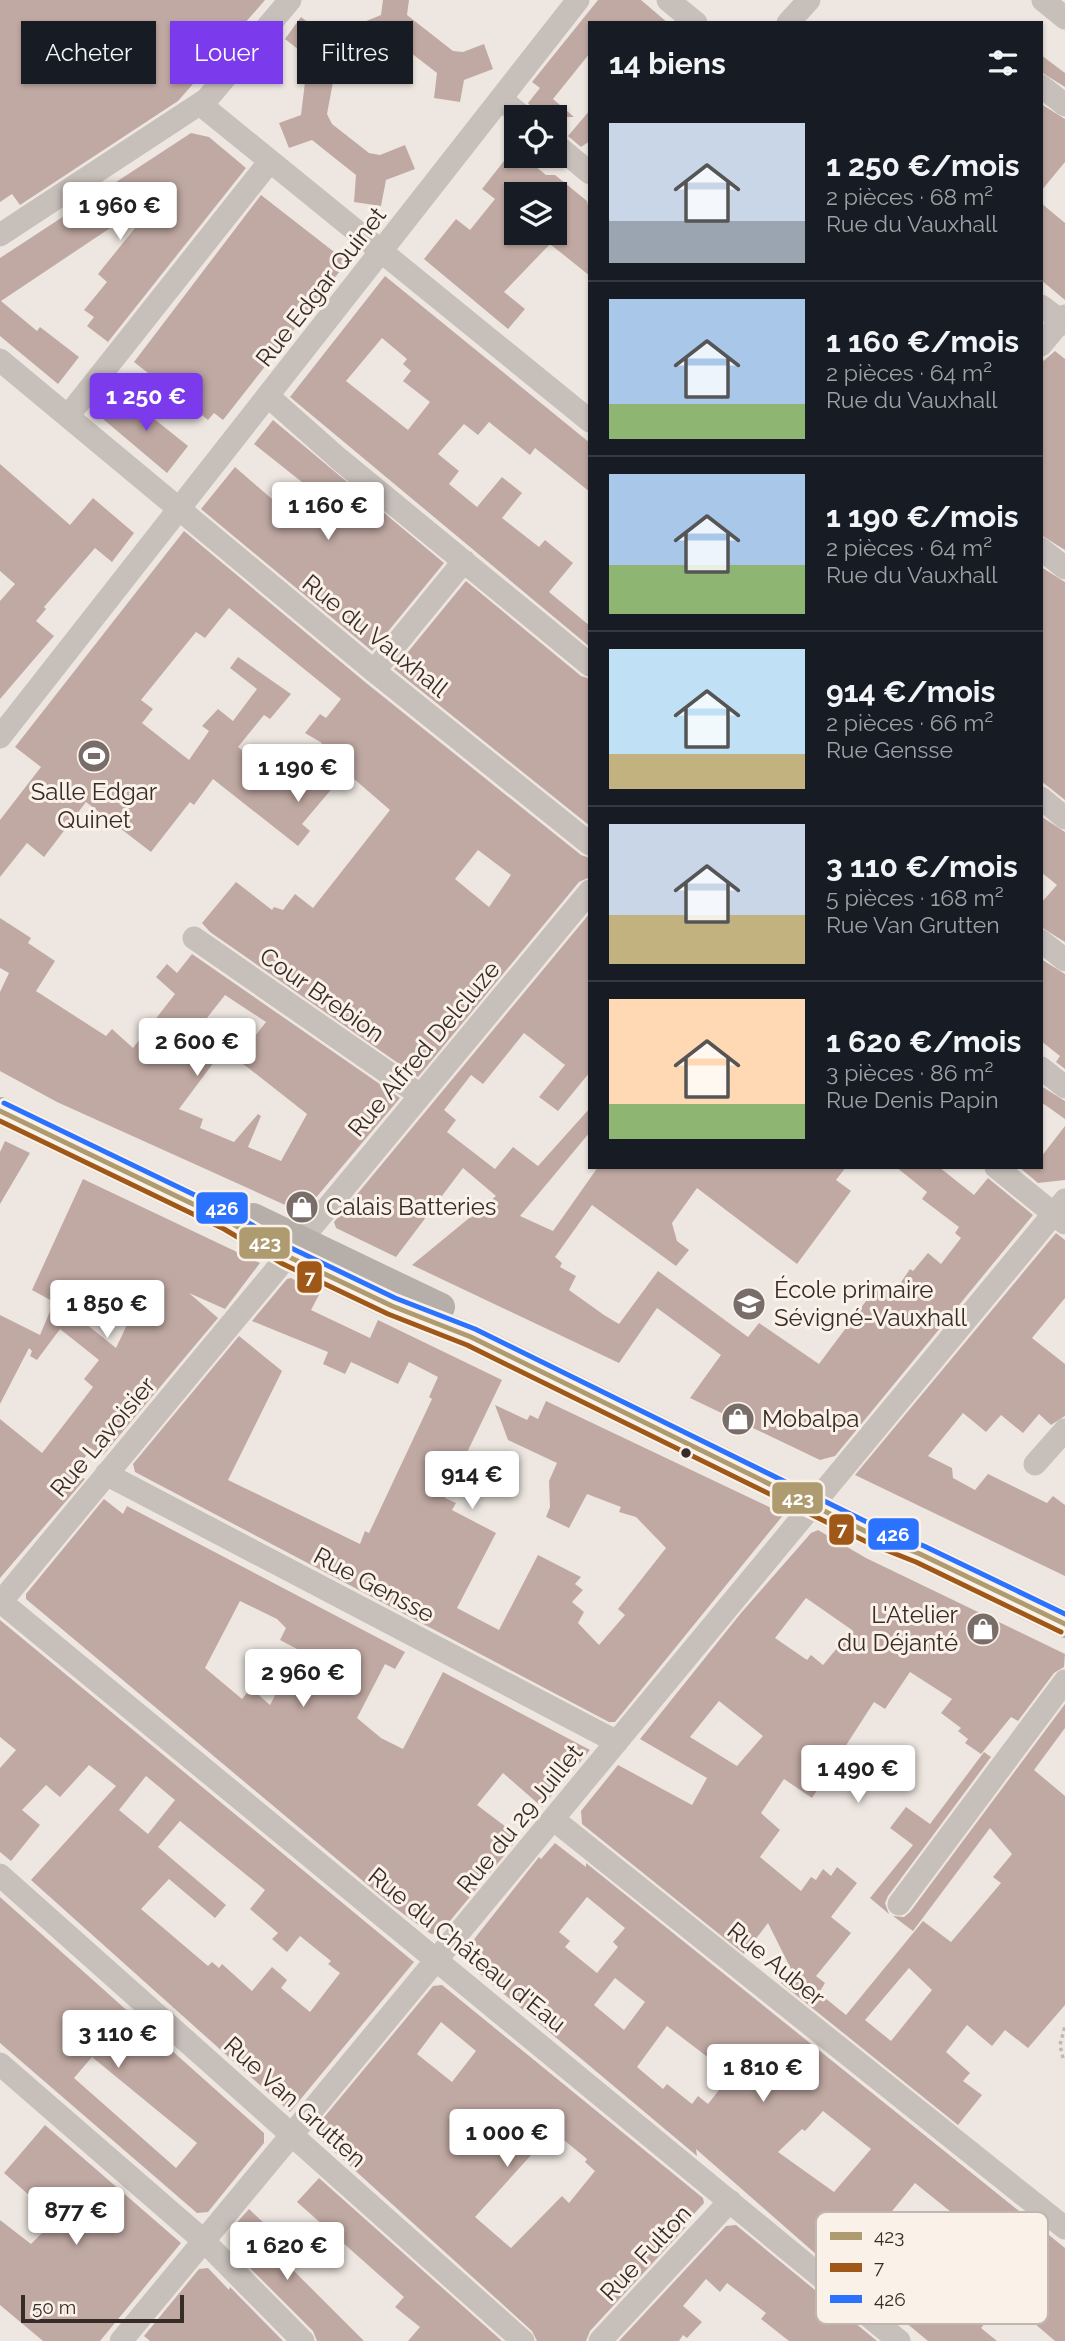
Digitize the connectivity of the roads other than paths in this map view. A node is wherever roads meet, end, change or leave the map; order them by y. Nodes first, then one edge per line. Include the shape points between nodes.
1 (290, 0) edge
2 (578, 0) edge
3 (668, 0) edge
4 (809, 0) edge
5 (1043, 0) edge
6 (1065, 18) edge
7 (694, 21) edge
8 (790, 21) edge
9 (1043, 88) edge
10 (502, 100) junction
11 (200, 104) junction
12 (508, 105) edge
13 (1065, 105) edge
14 (567, 153) edge
15 (270, 161) junction
16 (588, 168) edge
17 (0, 235) edge
18 (382, 252) junction
19 (1043, 307) edge
20 (1064, 321) edge
21 (1043, 343) edge
22 (0, 360) edge
23 (269, 397) junction
24 (68, 416) junction
25 (588, 419) edge
26 (180, 509) junction
27 (1043, 551) edge
28 (464, 561) junction
29 (1065, 568) edge
30 (588, 663) edge
31 (374, 671) junction
32 (0, 737) edge
33 (1043, 800) edge
34 (1065, 818) edge
35 (588, 842) edge
36 (588, 893) edge
37 (194, 938) dead end
38 (1043, 943) edge
39 (1065, 960) edge
40 (1043, 1070) edge
41 (1065, 1087) edge
42 (0, 1095) edge
43 (420, 1095) junction
44 (0, 1111) edge
45 (999, 1169) edge
46 (1061, 1212) edge
47 (293, 1248) junction
48 (1065, 1430) edge
49 (1035, 1464) dead end
50 (106, 1474) junction
51 (819, 1498) junction
52 (0, 1602) edge
53 (1065, 1607) edge
54 (1065, 1624) edge
55 (1065, 1681) edge
56 (617, 1742) junction
57 (554, 1819) junction
58 (0, 1875) edge
59 (899, 1904) dead end
60 (438, 1960) junction
61 (0, 2064) edge
62 (293, 2136) junction
63 (730, 2201) junction
64 (1060, 2216) edge
65 (204, 2241) junction
66 (816, 2272) edge
67 (878, 2324) edge
68 (121, 2341) edge
69 (303, 2341) edge
70 (523, 2341) edge
71 (600, 2341) edge
72 (899, 2341) edge

1 - 11 street
2 - 10 street, Rue Edgar Quinet
3 - 7 street
4 - 8 street
5 - 6 street
9 - 13 street
10 - 12 street
10 - 18 street, Rue Edgar Quinet
11 - 15 street
11 - 17 street
14 - 16 street
15 - 18 street
15 - 24 street
18 - 23 street, Rue Edgar Quinet
18 - 25 street
19 - 20 street
20 - 21 street
22 - 24 street, Rue du Vauxhall
23 - 26 street, Rue Edgar Quinet
23 - 28 street
24 - 26 street, Rue du Vauxhall
26 - 31 street, Rue du Vauxhall
26 - 32 street, Rue Edgar Quinet
27 - 29 street
28 - 30 street
28 - 31 street
31 - 35 street, Rue du Vauxhall
33 - 34 street
36 - 43 street, Rue Alfred Delcluze
37 - 43 street, Cour Brebion
38 - 39 street
40 - 41 street
42 - 47 main road
43 - 47 street, Rue Alfred Delcluze
44 - 47 main road via 228,1222
45 - 46 street
46 - 51 street, Rue du 29 Juillet
47 - 50 street, Rue Lavoisier
47 - 51 main road
48 - 49 street
50 - 52 street, Rue Lavoisier
50 - 56 street, Rue Gensse
51 - 53 main road
51 - 54 main road
51 - 56 street, Rue du 29 Juillet
52 - 60 street, Rue du Château d'Eau
55 - 59 street
56 - 57 street, Rue du 29 Juillet
57 - 60 street, Rue du 29 Juillet
57 - 64 street, Rue Auber
58 - 62 street, Rue Van Grutten
60 - 62 street, Rue du 29 Juillet
60 - 63 street, Rue du Château d'Eau
61 - 65 street
62 - 65 street, Rue du 29 Juillet
62 - 70 street, Rue Van Grutten
63 - 66 street, Rue du Château d'Eau
63 - 71 street, Rue Fulton
65 - 68 street, Rue du 29 Juillet
65 - 69 street
67 - 72 street, Rue du Château d'Eau

